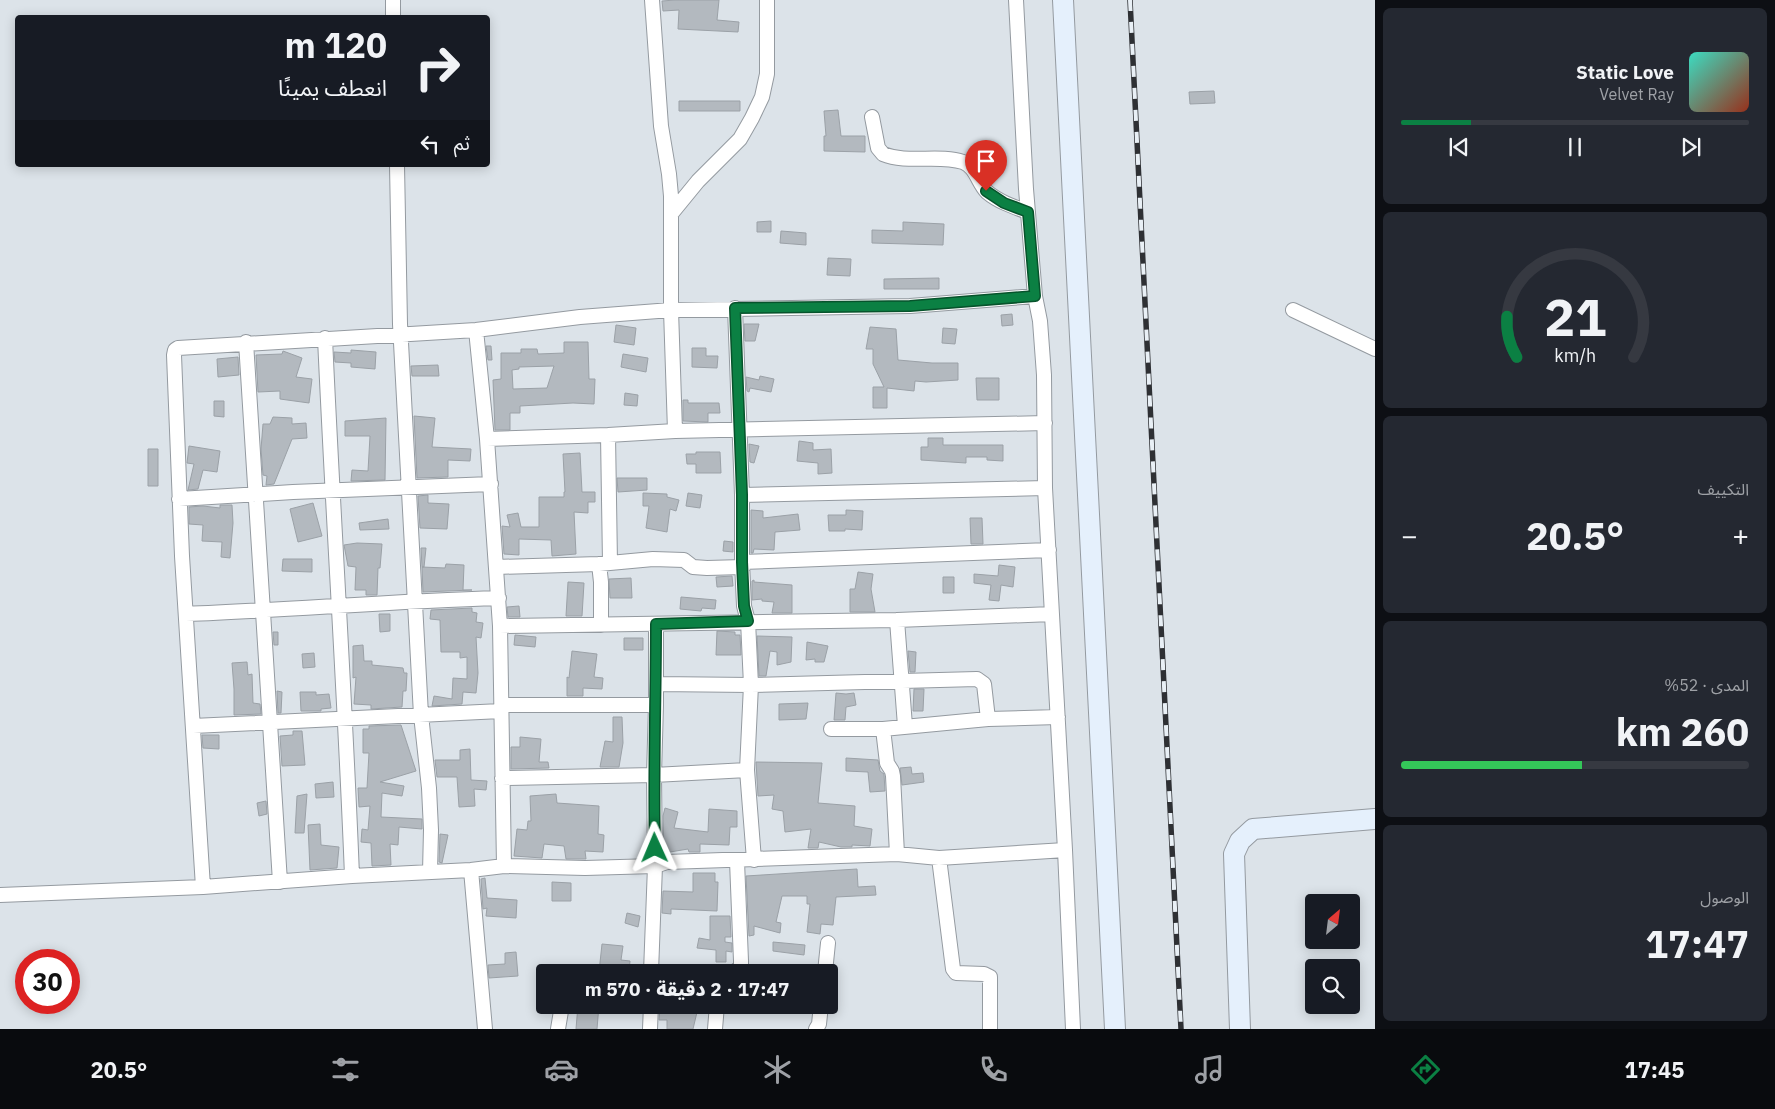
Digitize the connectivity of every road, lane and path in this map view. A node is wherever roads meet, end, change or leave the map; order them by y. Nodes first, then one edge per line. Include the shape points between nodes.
1 (392, 0) edge
2 (652, 0) edge
3 (767, 0) edge
4 (1016, 0) edge
5 (1063, 0) edge
6 (393, 15) edge
7 (872, 117) dead end
8 (397, 167) edge
9 (1028, 212) junction
10 (670, 214) junction
11 (1035, 296) junction
12 (735, 308) junction
13 (671, 310) junction
14 (1293, 310) dead end
15 (476, 330) junction
16 (400, 335) junction
17 (325, 338) junction
18 (246, 342) junction
19 (1375, 349) edge
20 (1045, 423) junction
21 (740, 429) junction
22 (675, 431) junction
23 (608, 435) junction
24 (488, 439) junction
25 (491, 484) junction
26 (408, 486) junction
27 (1045, 488) junction
28 (332, 490) junction
29 (257, 494) junction
30 (742, 495) junction
31 (179, 499) junction
32 (1049, 550) junction
33 (604, 564) junction
34 (742, 564) junction
35 (496, 567) junction
36 (499, 598) junction
37 (415, 601) junction
38 (339, 605) junction
39 (264, 611) junction
40 (186, 614) junction
41 (1052, 614) junction
42 (897, 620) junction
43 (748, 621) junction
44 (656, 624) junction
45 (601, 625) junction
46 (500, 626) junction
47 (902, 680) junction
48 (656, 684) junction
49 (751, 685) junction
50 (656, 705) junction
51 (501, 708) junction
52 (421, 715) junction
53 (1058, 717) junction
54 (988, 719) junction
55 (346, 720) junction
56 (271, 723) junction
57 (193, 726) junction
58 (905, 726) junction
59 (831, 729) dead end
60 (883, 729) junction
61 (747, 770) junction
62 (654, 775) junction
63 (502, 778) junction
64 (1375, 819) edge
65 (1065, 850) junction
66 (897, 854) junction
67 (939, 858) junction
68 (754, 860) junction
69 (737, 861) junction
70 (504, 866) junction
71 (655, 866) junction
72 (471, 870) junction
73 (430, 872) junction
74 (352, 876) junction
75 (280, 882) junction
76 (203, 887) junction
77 (0, 895) edge
78 (828, 943) dead end
79 (651, 964) edge
80 (742, 964) edge
81 (826, 964) edge
82 (560, 1014) edge
83 (650, 1014) edge
84 (716, 1014) edge
85 (820, 1014) edge
86 (485, 1029) edge
87 (558, 1029) edge
88 (650, 1029) edge
89 (715, 1029) edge
90 (816, 1029) edge
91 (990, 1029) edge
92 (1073, 1029) edge
93 (1115, 1029) edge
94 (1240, 1029) edge

1 - 6 street
2 - 10 street
3 - 10 street via 767,74 762,97 740,139
4 - 9 street
5 - 93 street
7 - 9 street via 878,148 883,154 963,162 971,167 992,196
8 - 16 street
9 - 11 street
10 - 13 street
11 - 12 street via 910,306
11 - 20 street via 1040,321
12 - 13 street
12 - 21 street
13 - 15 street
13 - 22 street
14 - 19 street
15 - 16 street
15 - 24 street
16 - 17 street
16 - 26 street
17 - 18 street
17 - 28 street
18 - 29 street
18 - 31 street via 183,346 175,350
20 - 21 street
20 - 27 street
21 - 22 street
21 - 30 street
22 - 23 street
23 - 24 street
23 - 33 street
24 - 25 street
25 - 26 street
25 - 35 street
26 - 28 street
26 - 37 street
27 - 30 street
27 - 32 street
28 - 29 street
28 - 38 street
29 - 31 street
29 - 39 street
30 - 34 street
31 - 40 street
32 - 34 street
32 - 41 street
33 - 34 street via 653,559 684,560 693,567 707,568
33 - 35 street
33 - 45 street
34 - 43 street
35 - 36 street
36 - 37 street
36 - 46 street
37 - 38 street
37 - 52 street
38 - 39 street
38 - 55 street
39 - 40 street
39 - 56 street
40 - 57 street
41 - 42 street
41 - 53 street
42 - 43 street
42 - 47 street
43 - 44 street
43 - 49 street
44 - 45 street
44 - 48 street
45 - 46 street
46 - 51 street
47 - 49 street
47 - 54 street via 977,679 984,684
47 - 58 street
48 - 49 street
48 - 50 street
49 - 61 street
50 - 51 street
50 - 62 street
51 - 52 street
51 - 63 street
52 - 55 street
52 - 73 street via 429,788
53 - 54 street
53 - 65 street
54 - 58 street
55 - 56 street
55 - 74 street
56 - 57 street
56 - 75 street
57 - 76 street
58 - 60 street
59 - 60 street
60 - 66 street via 887,763 893,776
61 - 62 street
61 - 68 street
62 - 63 street
62 - 71 street
63 - 70 street
64 - 94 street via 1253,829 1240,841 1234,854
65 - 67 street
65 - 92 street
66 - 67 street
66 - 68 street
67 - 91 street via 953,969 990,977
68 - 69 street
69 - 71 street via 667,862
69 - 80 street
70 - 71 street
70 - 72 street
71 - 79 street
72 - 73 street
72 - 86 street
73 - 74 street
74 - 75 street
75 - 76 street
76 - 77 street
78 - 81 street
82 - 87 street
83 - 88 street
84 - 89 street
85 - 90 street

